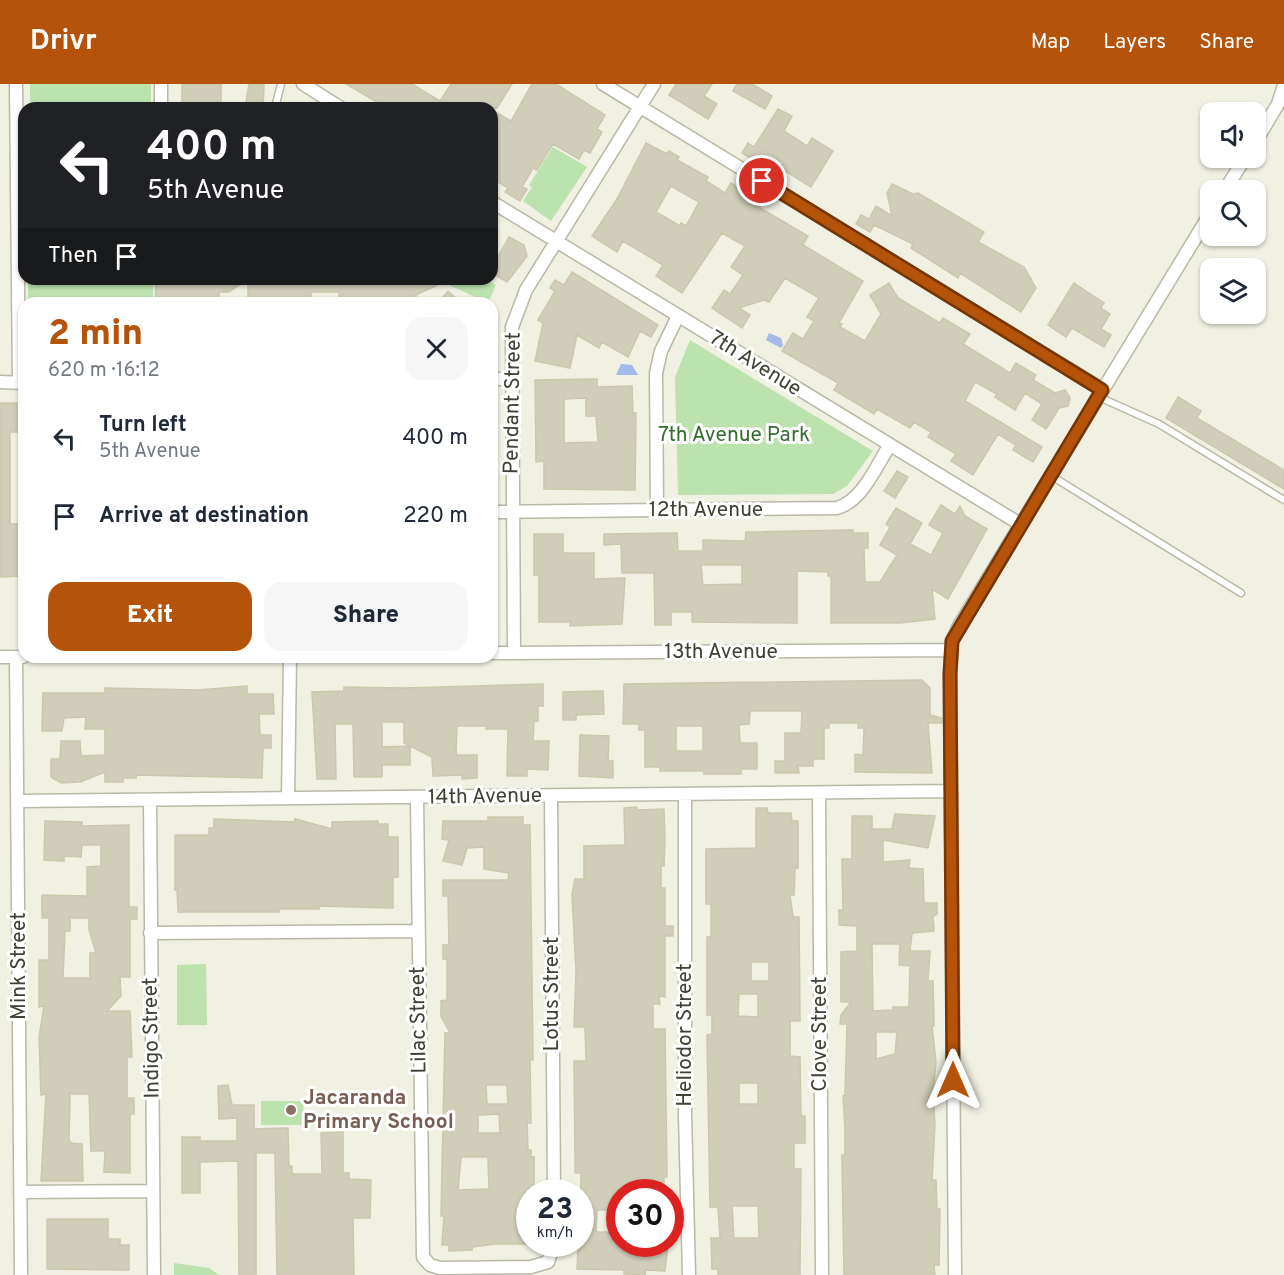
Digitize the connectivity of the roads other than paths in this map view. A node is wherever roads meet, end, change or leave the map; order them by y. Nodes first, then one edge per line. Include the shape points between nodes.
1 (16, 84) edge
2 (161, 84) edge
3 (281, 84) edge
4 (303, 84) edge
5 (603, 84) edge
6 (654, 84) edge
7 (1284, 85) edge
8 (161, 102) edge
9 (276, 102) edge
10 (332, 102) edge
11 (640, 107) junction
12 (1266, 124) edge
13 (18, 184) edge
14 (498, 206) edge
15 (1200, 230) edge
16 (557, 242) junction
17 (678, 316) junction
18 (498, 379) edge
19 (511, 379) junction
20 (0, 382) edge
21 (18, 383) edge
22 (1100, 394) junction
23 (889, 446) junction
24 (1050, 475) junction
25 (1284, 500) edge
26 (657, 510) junction
27 (498, 512) edge
28 (512, 512) junction
29 (1020, 524) junction
30 (1241, 593) dead end
31 (951, 650) junction
32 (498, 653) edge
33 (514, 653) junction
34 (0, 657) edge
35 (18, 657) edge
36 (20, 663) edge
37 (290, 663) edge
38 (951, 791) junction
39 (819, 793) junction
40 (685, 795) junction
41 (551, 796) junction
42 (288, 798) junction
43 (417, 798) junction
44 (18, 801) junction
45 (150, 801) junction
46 (418, 931) junction
47 (150, 933) junction
48 (554, 1179) edge
49 (153, 1191) junction
50 (20, 1192) junction
51 (550, 1257) edge
52 (21, 1275) edge
53 (154, 1275) edge
54 (689, 1275) edge
55 (822, 1275) edge
56 (955, 1275) edge

1 - 13 street
2 - 8 street
3 - 9 lane
4 - 10 street
5 - 11 street
6 - 11 street, Pendant Street
7 - 12 street
11 - 16 street, Pendant Street
11 - 22 street
14 - 16 street, 7th Avenue
15 - 22 street
16 - 17 street, 7th Avenue
16 - 19 street, Pendant Street via 515,314
17 - 23 street, 7th Avenue
17 - 26 street via 661,351 656,373
18 - 19 street
19 - 28 street, Pendant Street
20 - 21 street
22 - 24 street
22 - 25 lane via 1159,424
23 - 26 street, 12th Avenue via 862,488 837,508
23 - 29 street, 7th Avenue
24 - 29 street
24 - 30 lane
26 - 28 street, 12th Avenue
27 - 28 street, 12th Avenue
28 - 33 street, Pendant Street
29 - 31 street via 956,633
31 - 33 street, 13th Avenue
31 - 38 street
32 - 33 street, 13th Avenue
34 - 35 street
36 - 44 street, Mink Street
37 - 42 street
38 - 39 street, 14th Avenue
38 - 56 street
39 - 40 street, 14th Avenue
39 - 55 street, Clove Street
40 - 41 street, 14th Avenue
40 - 54 street, Heliodor Street
41 - 43 street, 14th Avenue
41 - 48 street, Lotus Street
42 - 43 street, 14th Avenue
42 - 45 street, 14th Avenue
43 - 46 street, Lilac Street
44 - 45 street, 14th Avenue
44 - 50 street, Mink Street
45 - 47 street, Indigo Street
46 - 47 street
46 - 51 street, Lilac Street via 421,1247 426,1262 440,1269 537,1266 548,1262
47 - 49 street, Indigo Street
49 - 50 street
49 - 53 street, Indigo Street
50 - 52 street, Mink Street

